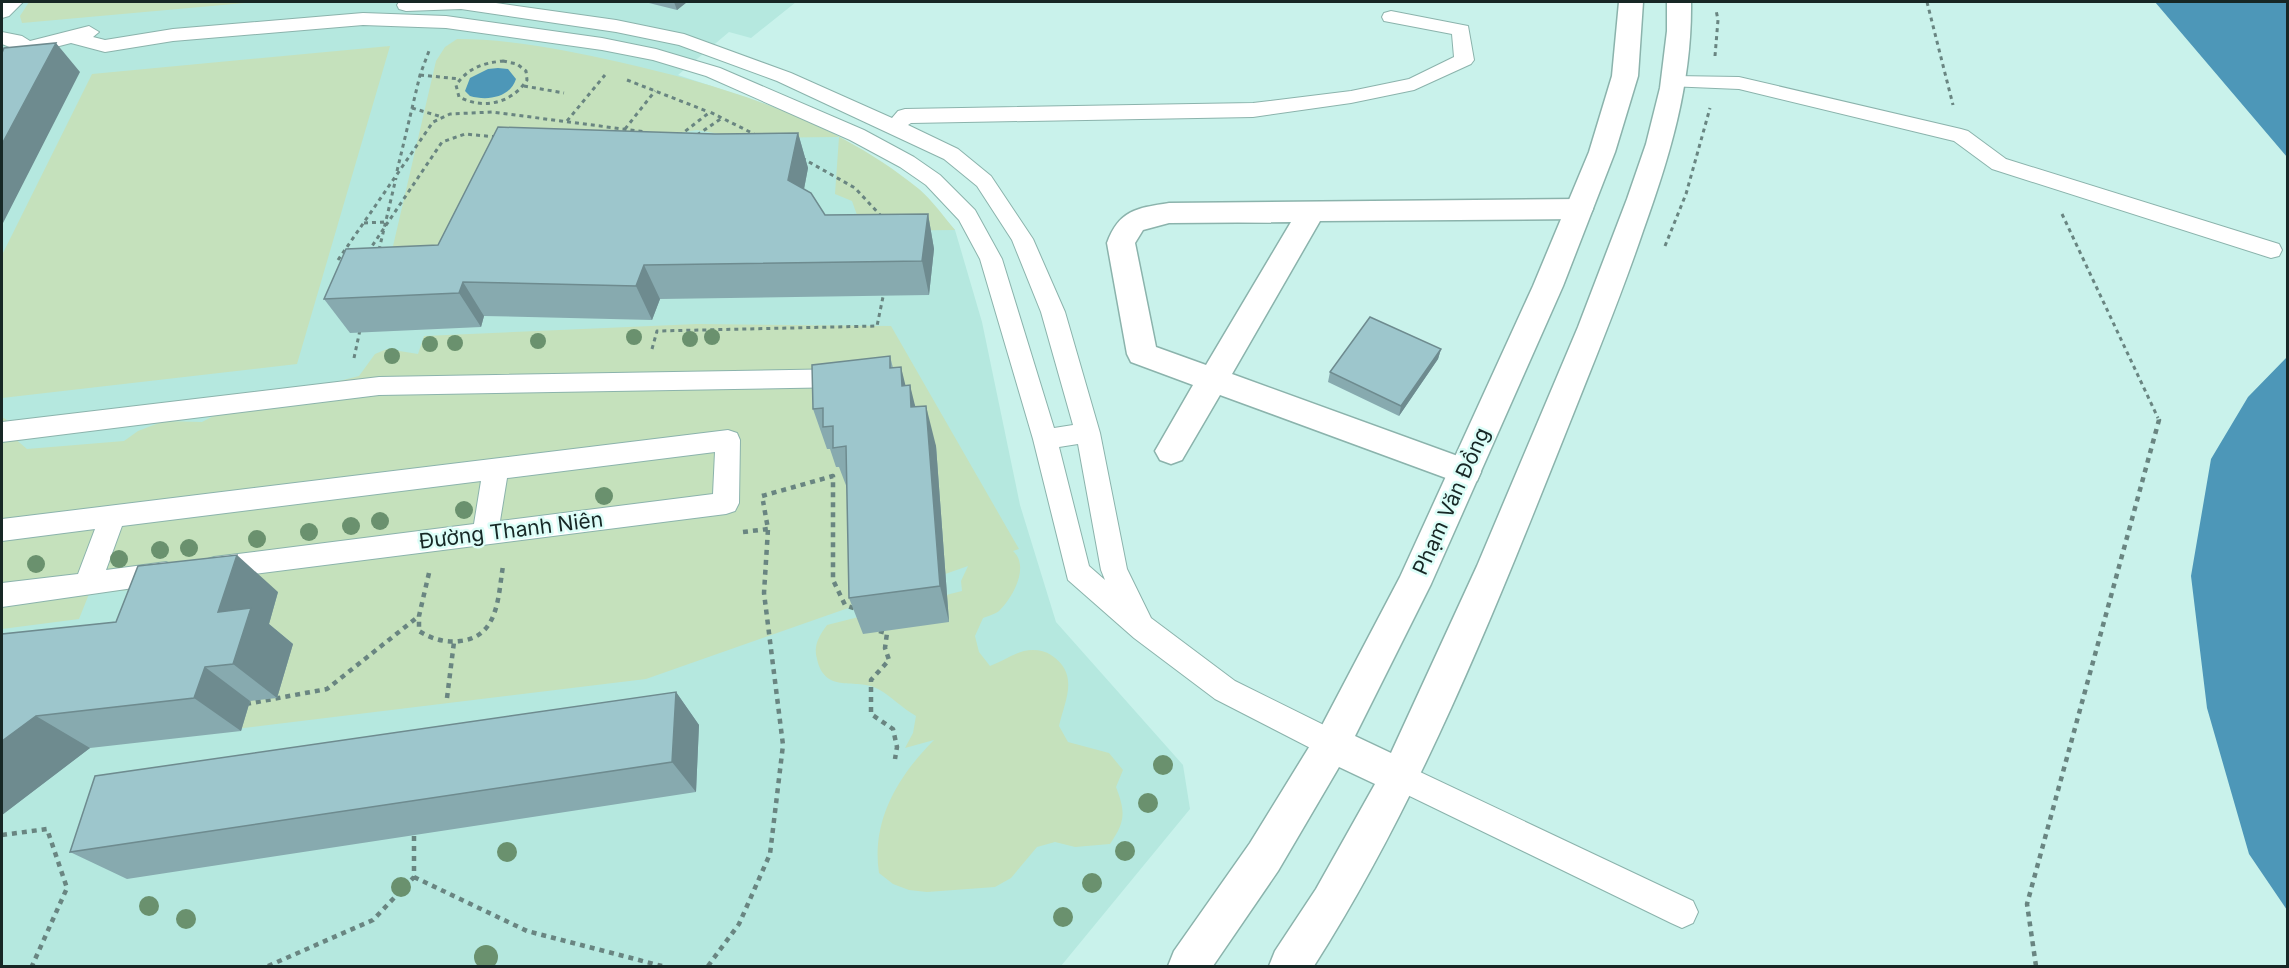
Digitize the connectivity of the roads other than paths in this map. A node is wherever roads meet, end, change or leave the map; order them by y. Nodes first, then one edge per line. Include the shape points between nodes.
1 (14, 2) edge
2 (1631, 2) edge
3 (1679, 2) edge
4 (2, 12) edge
5 (1391, 17) dead end
6 (616, 26) junction
7 (72, 37) junction
8 (2, 38) edge
9 (602, 44) junction
10 (27, 48) junction
11 (784, 77) junction
12 (1675, 82) junction
13 (2, 86) edge
14 (765, 95) junction
15 (895, 128) junction
16 (934, 145) junction
17 (907, 162) junction
18 (1579, 208) junction
19 (1311, 212) junction
20 (2271, 250) dead end
21 (856, 378) edge
22 (1212, 380) junction
23 (2, 432) edge
24 (1088, 433) junction
25 (1045, 439) junction
26 (1171, 451) dead end
27 (496, 469) junction
28 (1465, 472) junction
29 (113, 516) junction
30 (2, 530) edge
31 (485, 534) junction
32 (87, 584) junction
33 (2, 595) edge
34 (1144, 629) junction
35 (1332, 744) junction
36 (1401, 777) junction
37 (1682, 912) dead end
38 (1189, 966) edge
39 (1290, 966) edge

1 - 4 lane
2 - 18 main road, Phạm Văn Đồng via 1625,76 1602,153
3 - 12 main road
5 - 15 lane via 1461,30 1464,60 1414,84 1253,110 905,116
6 - 7 lane via 461,3 245,14
6 - 9 lane
6 - 11 lane via 684,40
7 - 9 lane via 105,46 173,35 363,19 446,22
7 - 10 lane
8 - 10 lane
9 - 14 lane via 713,72
10 - 13 lane via 27,63
11 - 14 lane
11 - 15 lane
12 - 20 lane via 1739,83 1961,136 1999,164
12 - 36 main road via 1656,158 1605,298 1477,608
14 - 17 lane
15 - 16 lane
16 - 17 lane
16 - 24 lane via 984,181 1022,239 1053,312
17 - 25 lane via 933,180 967,215 991,260
18 - 19 main road
18 - 28 main road, Phạm Văn Đồng
19 - 22 main road
19 - 22 main road via 1168,213 1135,221 1125,230 1121,243 1142,354
21 - 23 lane via 379,386
22 - 26 main road
22 - 28 main road
24 - 25 lane
24 - 34 lane via 1114,570
25 - 34 lane via 1077,572
27 - 29 lane
27 - 31 lane
27 - 31 lane, Đường Thanh Niên via 728,441 726,503
28 - 35 main road, Phạm Văn Đồng via 1414,584
29 - 30 lane
29 - 32 lane
31 - 32 lane, Đường Thanh Niên
32 - 33 lane, Đường Thanh Niên
34 - 35 lane via 1225,690
35 - 36 main road
35 - 38 main road, Phạm Văn Đồng via 1264,857
36 - 37 lane
36 - 39 main road via 1327,912

